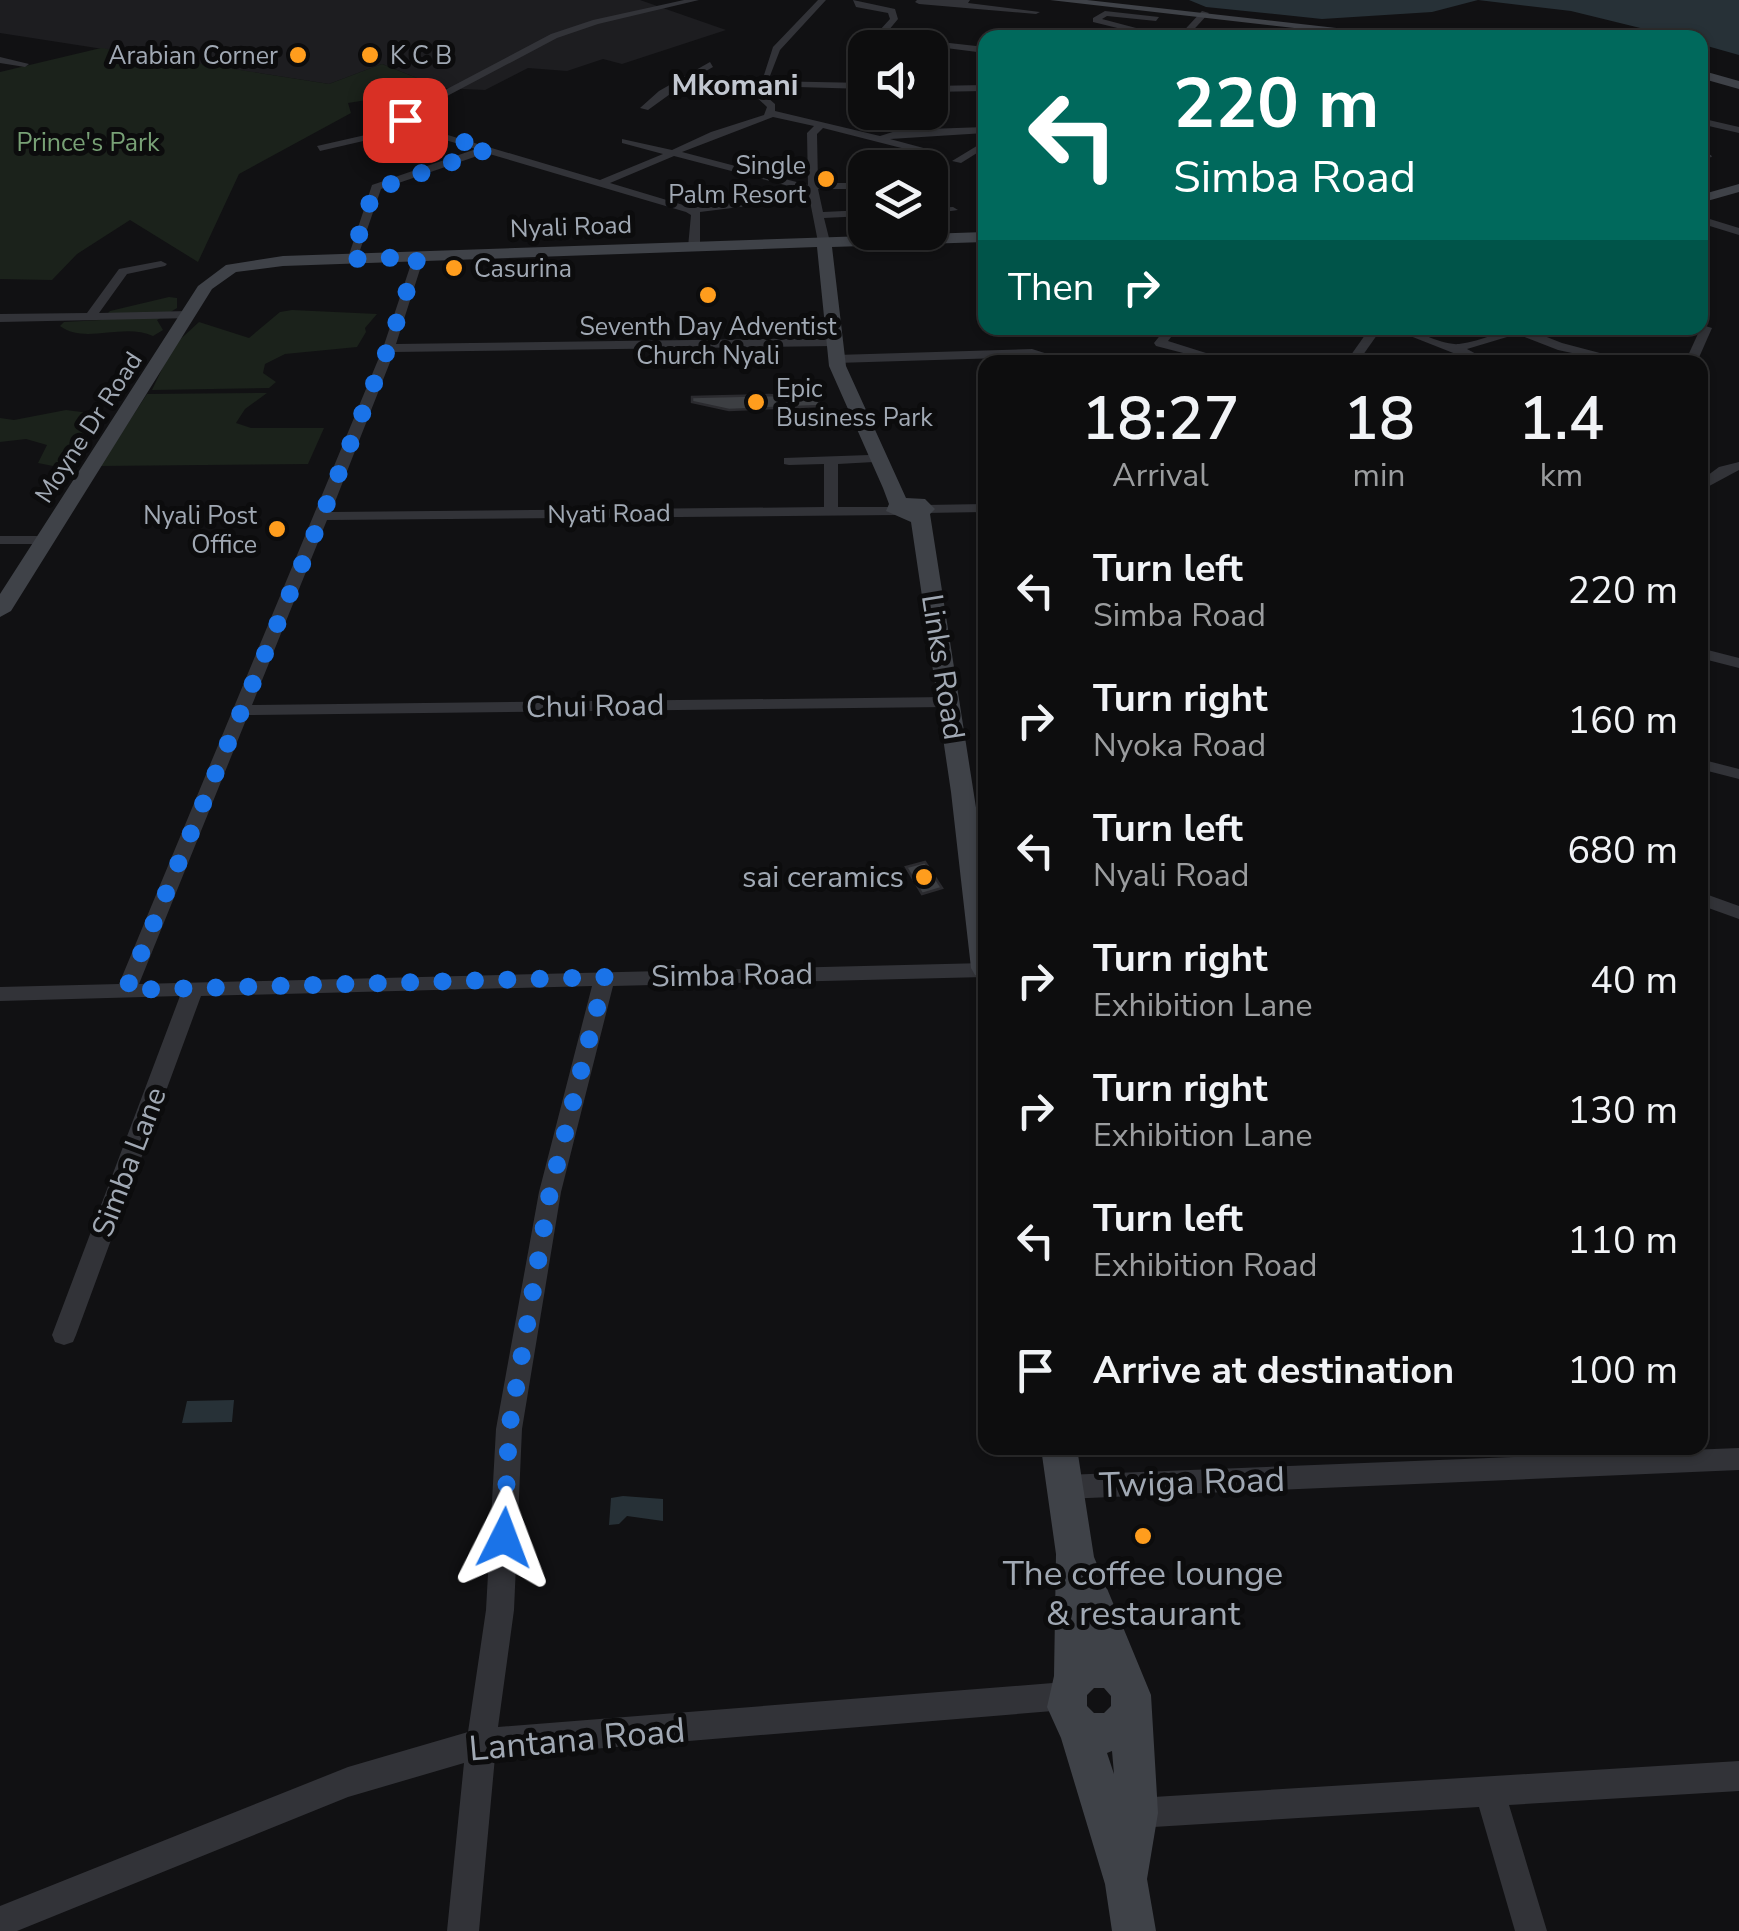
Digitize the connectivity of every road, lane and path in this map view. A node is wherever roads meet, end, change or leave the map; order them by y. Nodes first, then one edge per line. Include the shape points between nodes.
1 (695, 0) edge
2 (822, 0) edge
3 (857, 0) edge
4 (967, 0) edge
5 (1054, 0) edge
6 (919, 2) edge
7 (953, 4) junction
8 (1205, 13) junction
9 (1139, 30) edge
10 (1146, 30) edge
11 (1189, 30) edge
12 (1321, 30) edge
13 (978, 49) edge
14 (0, 60) edge
15 (26, 64) dead end
16 (710, 65) dead end
17 (1708, 76) edge
18 (683, 82) junction
19 (1739, 85) edge
20 (848, 86) edge
21 (758, 87) junction
22 (978, 88) edge
23 (948, 90) edge
24 (644, 108) dead end
25 (770, 113) junction
26 (1739, 115) edge
27 (1708, 123) edge
28 (821, 125) junction
29 (1720, 126) junction
30 (411, 127) junction
31 (978, 130) edge
32 (1739, 130) edge
33 (880, 139) junction
34 (625, 141) dead end
35 (320, 148) dead end
36 (978, 148) edge
37 (489, 149) junction
38 (921, 150) edge
39 (673, 154) junction
40 (956, 160) dead end
41 (601, 183) junction
42 (848, 187) edge
43 (812, 188) junction
44 (1739, 188) edge
45 (1708, 196) edge
46 (775, 202) dead end
47 (759, 210) dead end
48 (948, 210) edge
49 (953, 210) dead end
50 (693, 212) junction
51 (848, 214) edge
52 (817, 215) junction
53 (1708, 224) edge
54 (1739, 232) edge
55 (978, 236) edge
56 (824, 242) junction
57 (694, 247) junction
58 (418, 257) junction
59 (351, 259) junction
60 (161, 264) dead end
61 (221, 272) joint
62 (189, 315) junction
63 (90, 317) junction
64 (0, 318) edge
65 (1166, 335) edge
66 (1416, 335) edge
67 (1499, 335) edge
68 (1535, 335) edge
69 (388, 348) junction
70 (1456, 349) junction
71 (834, 350) junction
72 (1036, 355) edge
73 (1216, 355) edge
74 (1469, 355) edge
75 (1597, 355) edge
76 (831, 460) junction
77 (789, 461) dead end
78 (878, 464) junction
79 (1739, 466) edge
80 (1708, 482) edge
81 (978, 508) edge
82 (910, 509) junction
83 (831, 510) junction
84 (322, 516) junction
85 (0, 540) edge
86 (46, 540) junction
87 (0, 612) edge
88 (1708, 655) edge
89 (1739, 662) edge
90 (947, 702) junction
91 (243, 710) junction
92 (1708, 766) edge
93 (1739, 774) edge
94 (1708, 901) edge
95 (978, 913) edge
96 (1739, 913) edge
97 (978, 969) edge
98 (605, 977) junction
99 (126, 990) junction
100 (193, 990) junction
101 (0, 994) edge
102 (64, 1334) dead end
103 (1060, 1455) edge
104 (1739, 1459) edge
105 (1065, 1487) junction
106 (1075, 1554) junction
107 (1072, 1699) junction
108 (1127, 1699) junction
109 (482, 1743) junction
110 (1739, 1776) edge
111 (1490, 1792) junction
112 (1137, 1812) junction
113 (1127, 1884) junction
114 (0, 1922) edge
115 (463, 1931) edge
116 (1134, 1931) edge
117 (1531, 1931) edge

1 - 30 street via 546,40 406,115
2 - 21 street via 776,49
3 - 13 street via 894,14 885,36
4 - 7 street
4 - 7 street via 1040,11
5 - 8 main road
6 - 7 street
8 - 11 street
8 - 12 main road
9 - 10 street via 1096,20 1105,13 1158,20
14 - 15 street
16 - 18 street
17 - 19 main road
18 - 21 street
18 - 24 street
20 - 21 street
21 - 25 street
22 - 23 street
25 - 28 street
25 - 39 street
26 - 29 street
27 - 29 street
28 - 33 street
28 - 43 street via 812,133
29 - 32 street
30 - 35 street
30 - 37 street
31 - 33 street
33 - 38 street
34 - 39 street
36 - 40 street
37 - 41 street
37 - 59 street via 376,187
39 - 41 street
39 - 43 street
41 - 50 street
42 - 43 street
43 - 52 street
44 - 45 main road
46 - 50 street
47 - 50 street
48 - 49 street
50 - 57 street
51 - 52 street
52 - 56 street
53 - 54 street
55 - 56 main road, Nyali Road
56 - 57 main road, Nyali Road
56 - 71 main road, Links Road
57 - 58 main road, Nyali Road
58 - 59 main road, Nyali Road
58 - 69 street
59 - 61 main road, Nyali Road
60 - 63 street via 126,268
61 - 62 main road, Moyne Dr Road
62 - 63 street
62 - 86 main road, Moyne Dr Road
63 - 64 street
65 - 73 street via 1160,343
66 - 70 street
67 - 70 street
68 - 75 street
69 - 71 street
69 - 84 street
70 - 74 street
71 - 72 street
71 - 78 main road, Links Road
76 - 77 street
76 - 78 street
76 - 83 street
78 - 82 main road, Links Road
79 - 80 street
81 - 82 street, Nyati Road
82 - 83 street, Nyati Road
82 - 90 main road, Links Road via 924,545
83 - 84 street, Nyati Road
84 - 91 street
85 - 86 street
86 - 87 main road, Moyne Dr Road
88 - 89 street
90 - 91 street, Chui Road
90 - 95 main road, Links Road
91 - 99 street
92 - 93 street
94 - 96 street
97 - 98 street, Simba Road
98 - 100 street, Simba Road
98 - 109 street via 550,1192 509,1429 500,1610
99 - 100 street, Simba Road
99 - 101 street, Simba Road
100 - 102 street, Simba Lane
103 - 105 main road
104 - 105 street, Twiga Road
105 - 106 main road
106 - 107 main road
106 - 108 main road
107 - 108 main road via 1094,1668 1105,1670
107 - 108 main road via 1096,1733 1107,1733 1125,1724
107 - 109 street, Lantana Road
107 - 113 main road
108 - 112 main road
109 - 114 street, Lantana Road via 348,1782
109 - 115 street
110 - 111 street
111 - 112 street
111 - 117 street
112 - 113 main road
113 - 116 main road

